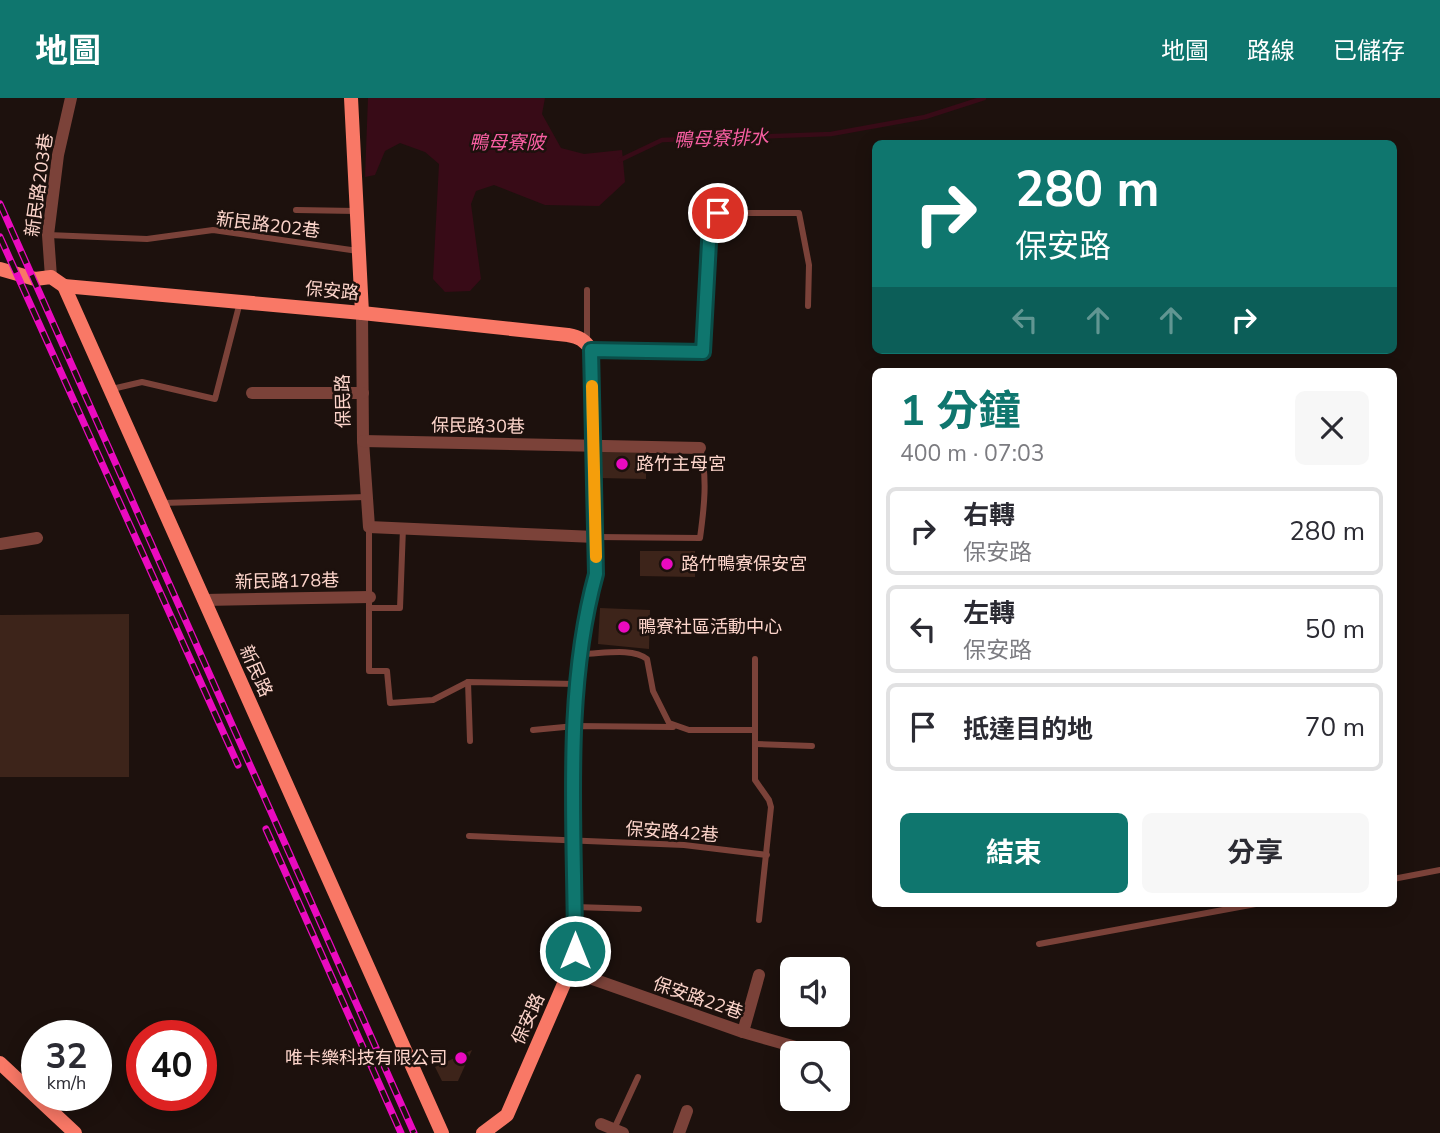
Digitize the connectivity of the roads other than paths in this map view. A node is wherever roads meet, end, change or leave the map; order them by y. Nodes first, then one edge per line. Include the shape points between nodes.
1 (71, 98) edge
2 (351, 98) edge
3 (296, 210) dead end
4 (356, 211) junction
5 (48, 235) junction
6 (358, 251) junction
7 (0, 269) edge
8 (51, 277) junction
9 (64, 286) junction
10 (587, 290) dead end
11 (241, 302) junction
12 (808, 306) dead end
13 (362, 313) junction
14 (589, 346) junction
15 (110, 389) junction
16 (252, 393) dead end
17 (362, 393) junction
18 (363, 441) junction
19 (593, 447) junction
20 (700, 448) joint
21 (366, 497) junction
22 (160, 503) junction
23 (369, 527) junction
24 (402, 528) junction
25 (595, 537) junction
26 (37, 538) dead end
27 (0, 544) edge
28 (204, 600) junction
29 (370, 602) junction
30 (582, 654) junction
31 (755, 659) dead end
32 (468, 682) junction
33 (579, 684) junction
34 (575, 726) junction
35 (675, 727) junction
36 (533, 730) dead end
37 (755, 730) junction
38 (470, 741) dead end
39 (755, 744) junction
40 (812, 746) dead end
41 (469, 836) dead end
42 (575, 840) junction
43 (767, 855) junction
44 (1440, 870) edge
45 (1397, 878) edge
46 (575, 907) junction
47 (1216, 907) edge
48 (1239, 907) edge
49 (639, 909) dead end
50 (1217, 911) junction
51 (759, 920) dead end
52 (1039, 944) dead end
53 (570, 971) junction
54 (758, 975) dead end
55 (743, 1032) junction
56 (780, 1042) edge
57 (0, 1063) edge
58 (638, 1077) dead end
59 (687, 1111) dead end
60 (601, 1124) dead end
61 (619, 1131) edge
62 (75, 1133) edge
63 (442, 1133) edge
64 (483, 1133) edge
65 (679, 1133) edge

1 - 5 street, 新民路203巷
2 - 4 street, 保民路
3 - 4 lane
4 - 6 street, 保民路
5 - 6 lane, 新民路202巷 via 147,239 213,230
5 - 8 street, 新民路203巷
6 - 13 street, 保民路
7 - 8 street via 35,279
8 - 9 street
9 - 11 street, 保安路
9 - 15 street, 新民路
10 - 14 lane
11 - 13 street, 保安路
11 - 15 lane via 215,399 142,382
12 - 14 lane, 保安路 via 809,265 799,213 718,213 710,224 703,352
13 - 14 street, 保安路 via 568,335
13 - 17 street, 保民路
14 - 19 street, 保安路
15 - 22 street, 新民路
16 - 17 street
17 - 18 street, 保民路
18 - 19 street, 保民路30巷
18 - 21 street, 保民路
19 - 20 street
19 - 25 street, 保安路
20 - 25 lane via 704,463 699,538
21 - 22 lane
21 - 23 street
22 - 28 street, 新民路
23 - 24 street
23 - 29 lane
24 - 25 street
24 - 29 lane via 400,608
25 - 30 street, 保安路 via 596,574
26 - 27 street
28 - 29 street, 新民路178巷
28 - 63 street, 新民路
29 - 32 lane via 369,671 387,671 390,703 433,700
30 - 33 street, 保安路
30 - 35 lane via 642,655 647,659 653,691
31 - 37 lane
32 - 33 lane
32 - 38 lane
33 - 34 street, 保安路
34 - 35 lane
34 - 36 lane
34 - 42 street, 保安路
35 - 37 lane
37 - 39 lane
39 - 40 lane
39 - 43 lane via 755,780 771,807
41 - 42 lane, 保安路42巷
42 - 43 lane, 保安路42巷 via 684,845
42 - 46 street, 保安路
43 - 51 lane
44 - 45 lane
46 - 49 lane
46 - 53 street, 保安路
47 - 50 lane
48 - 50 lane
50 - 52 lane
53 - 55 street, 保安路22巷
53 - 64 street, 保安路 via 507,1115
54 - 55 street
55 - 56 street, 保安路22巷
57 - 62 street
58 - 61 lane
59 - 65 street
60 - 61 street

